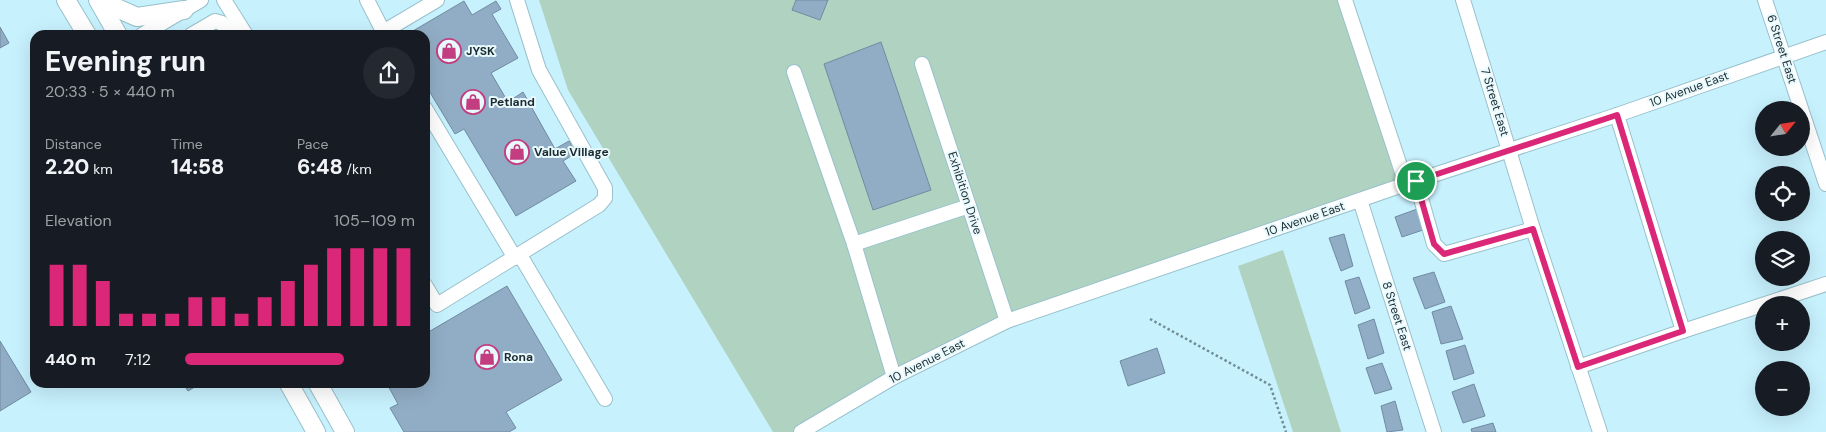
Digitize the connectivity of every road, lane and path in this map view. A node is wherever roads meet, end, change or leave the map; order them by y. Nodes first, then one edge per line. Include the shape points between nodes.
1 (66, 0) edge
2 (98, 0) edge
3 (200, 0) edge
4 (224, 0) edge
5 (367, 0) edge
6 (437, 0) edge
7 (517, 0) edge
8 (1345, 0) edge
9 (1463, 0) edge
10 (1766, 0) edge
11 (184, 10) junction
12 (83, 30) edge
13 (115, 30) edge
14 (150, 30) edge
15 (200, 30) edge
16 (227, 30) edge
17 (243, 30) edge
18 (382, 30) edge
19 (390, 30) edge
20 (1826, 42) edge
21 (1784, 55) junction
22 (922, 64) dead end
23 (794, 72) dead end
24 (1617, 115) junction
25 (430, 116) edge
26 (1510, 151) junction
27 (1411, 183) junction
28 (1826, 184) edge
29 (1360, 200) junction
30 (970, 206) junction
31 (1533, 229) junction
32 (854, 244) junction
33 (517, 256) junction
34 (1826, 284) edge
35 (430, 293) edge
36 (437, 305) junction
37 (430, 310) edge
38 (1150, 319) dead end
39 (1008, 321) junction
40 (1683, 331) junction
41 (1578, 367) junction
42 (894, 377) junction
43 (291, 388) edge
44 (320, 388) edge
45 (605, 399) dead end
46 (806, 431) edge
47 (316, 432) edge
48 (345, 432) edge
49 (1286, 432) edge
50 (1434, 432) edge
51 (1600, 432) edge

1 - 12 main road
2 - 11 main road via 138,17
2 - 13 main road
3 - 11 street
4 - 17 street
5 - 18 street
6 - 19 street
7 - 33 street via 539,70 605,188 599,205
8 - 27 street
9 - 26 street, 7 Street East
10 - 21 street, 6 Street East
11 - 14 street
15 - 16 street via 215,21 222,23
20 - 21 street, 10 Avenue East
21 - 24 street, 10 Avenue East
21 - 28 street, 6 Street East
22 - 30 street, Exhibition Drive
23 - 32 street
24 - 26 street, 10 Avenue East
24 - 40 street
25 - 33 street
26 - 27 street, 10 Avenue East
26 - 31 street, 7 Street East
27 - 29 street, 10 Avenue East
27 - 31 street via 1434,244 1444,254
29 - 39 street, 10 Avenue East
29 - 50 street, 8 Street East
30 - 32 street
30 - 39 street, Exhibition Drive
31 - 41 street, 7 Street East
32 - 42 street
33 - 36 street
33 - 45 street
34 - 40 street
35 - 36 street
36 - 37 street
38 - 49 path via 1270,384
39 - 42 street, 10 Avenue East
40 - 41 street
41 - 51 street, 7 Street East
42 - 46 street, 10 Avenue East
43 - 47 main road
44 - 48 main road

